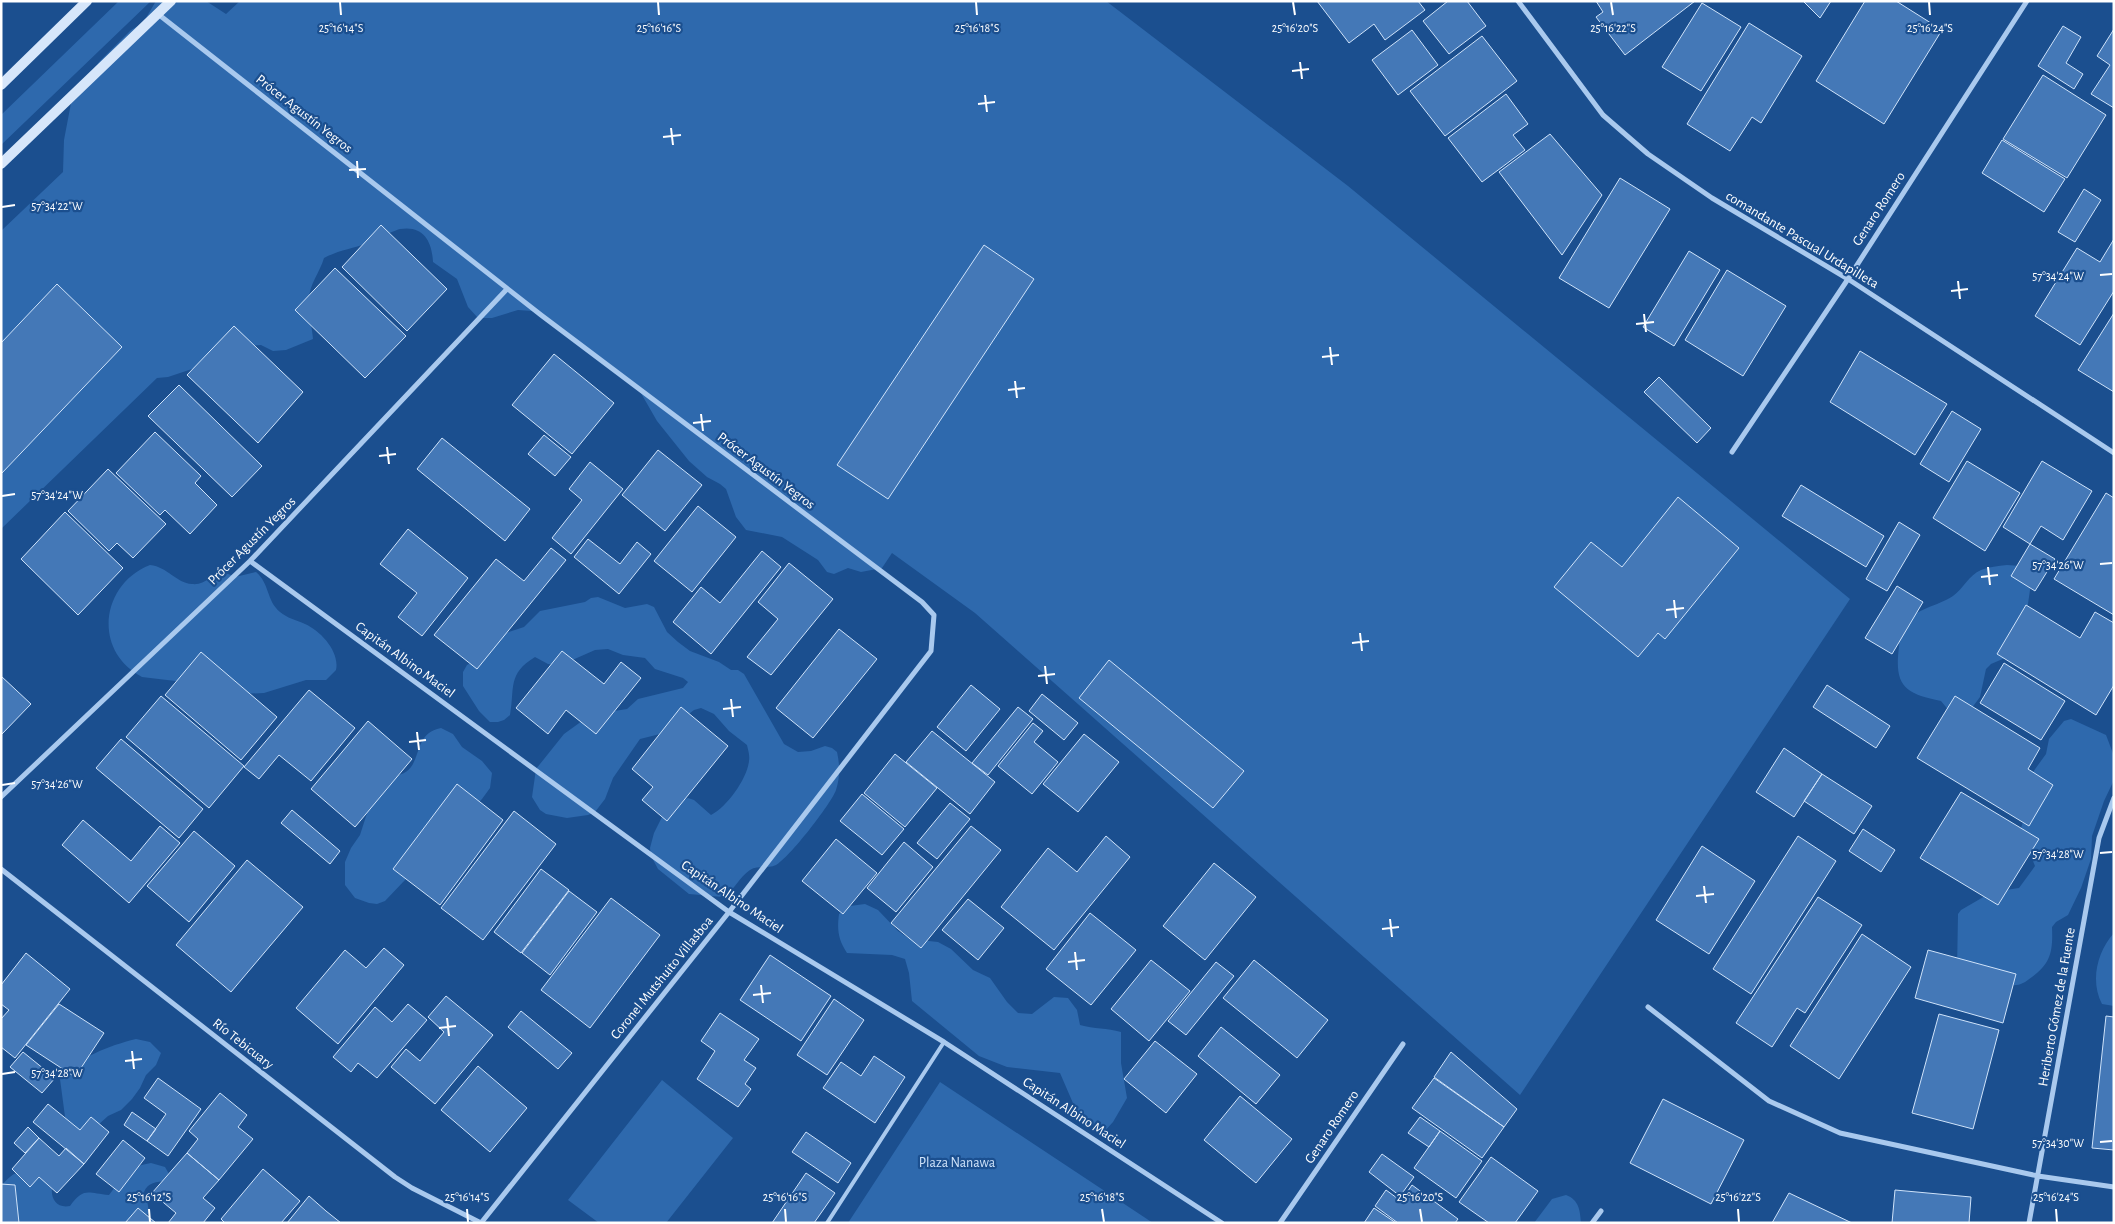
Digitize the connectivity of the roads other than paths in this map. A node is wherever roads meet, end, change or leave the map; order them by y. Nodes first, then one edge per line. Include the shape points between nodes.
1 (87, 1) edge
2 (171, 1) edge
3 (1518, 1) edge
4 (2027, 1) edge
5 (158, 14) junction
6 (1, 85) edge
7 (1, 164) edge
8 (1848, 279) junction
9 (507, 289) junction
10 (1732, 452) dead end
11 (2114, 454) edge
12 (250, 561) junction
13 (931, 651) joint
14 (1, 796) edge
15 (2114, 798) edge
16 (1, 869) edge
17 (729, 912) junction
18 (1648, 1007) dead end
19 (944, 1042) junction
20 (1403, 1044) dead end
21 (2038, 1176) junction
22 (2114, 1187) edge
23 (1601, 1211) dead end
24 (481, 1223) edge
25 (827, 1223) edge
26 (1222, 1223) edge
27 (1280, 1223) edge
28 (1592, 1223) edge
29 (2029, 1223) edge

1 - 6 main road
2 - 5 main road
3 - 8 street, comandante Pascual Urdapilleta via 1603,115 1648,154 1712,198
4 - 8 street, Genaro Romero
5 - 7 main road
5 - 9 street, Prócer Agustín Yegros
8 - 10 street, Genaro Romero
8 - 11 street, comandante Pascual Urdapilleta
9 - 12 street, Prócer Agustín Yegros
9 - 13 street, Prócer Agustín Yegros via 922,602 934,615
12 - 14 street, Prócer Agustín Yegros
12 - 17 street, Capitán Albino Maciel
13 - 17 street, Coronel Mutshuito Villasboa
15 - 21 street, Heriberto Gómez de la Fuente via 2099,838
16 - 24 street, Río Tebicuary via 395,1177
17 - 19 street, Capitán Albino Maciel
17 - 24 street, Coronel Mutshuito Villasboa
18 - 21 street via 1769,1101 1840,1133
19 - 25 lane
19 - 26 street, Capitán Albino Maciel
20 - 27 street, Genaro Romero
21 - 22 street
21 - 29 street, Heriberto Gómez de la Fuente
23 - 28 street

